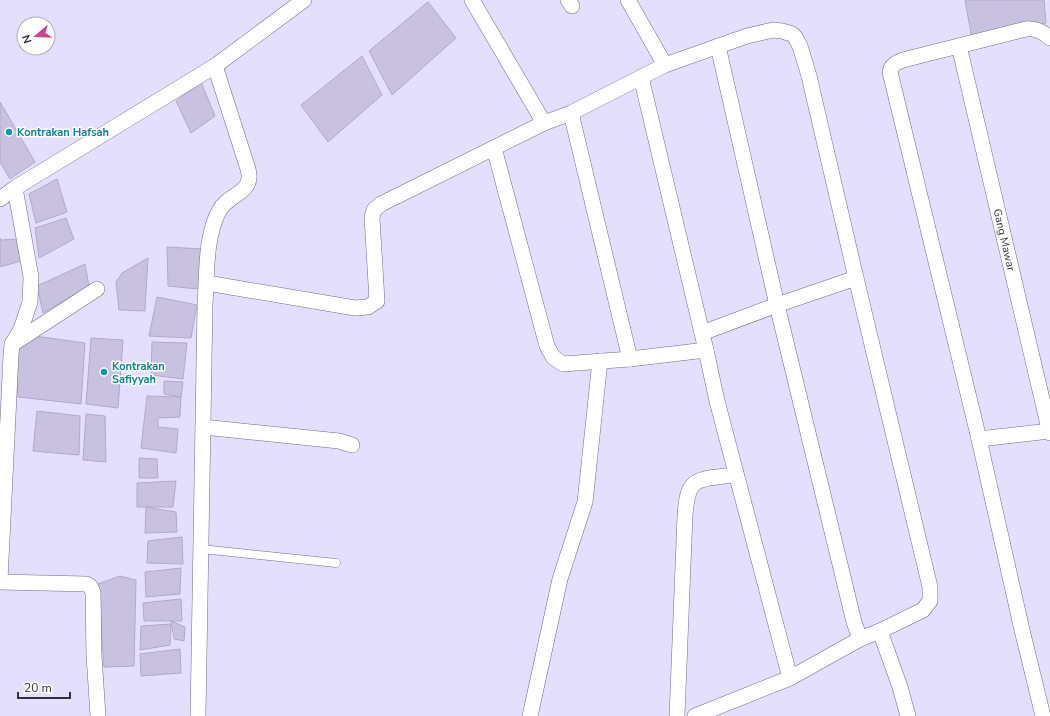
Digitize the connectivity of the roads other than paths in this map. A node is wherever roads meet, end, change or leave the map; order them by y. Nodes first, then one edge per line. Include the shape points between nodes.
1 (304, 0) edge
2 (472, 0) edge
3 (628, 0) edge
4 (1050, 38) edge
5 (718, 46) junction
6 (959, 46) junction
7 (665, 65) junction
8 (215, 66) junction
9 (641, 77) junction
10 (571, 113) junction
11 (544, 123) junction
12 (494, 148) junction
13 (15, 188) junction
14 (0, 199) edge
15 (856, 278) junction
16 (207, 283) junction
17 (97, 289) dead end
18 (777, 305) junction
19 (702, 333) junction
20 (12, 344) junction
21 (706, 350) junction
22 (630, 359) junction
23 (600, 361) junction
24 (5, 372) edge
25 (203, 427) junction
26 (1050, 431) edge
27 (980, 439) junction
28 (352, 444) dead end
29 (736, 475) junction
30 (201, 549) junction
31 (336, 563) dead end
32 (0, 581) edge
33 (880, 631) junction
34 (860, 639) junction
35 (790, 678) junction
36 (98, 716) edge
37 (198, 716) edge
38 (530, 716) edge
39 (677, 716) edge
40 (695, 716) edge
41 (908, 716) edge
42 (1043, 716) edge

1 - 8 street
2 - 11 street
3 - 7 street
4 - 6 street via 1032,28
5 - 7 street
5 - 15 street via 773,30 796,37 809,76
5 - 18 street
6 - 26 street, Gang Mawar
6 - 27 street via 896,63 891,68 890,76
7 - 9 street
8 - 13 street
8 - 16 street via 250,180 247,186 225,203 216,216 210,238
9 - 10 street
9 - 19 street
10 - 11 street
10 - 22 street
11 - 12 street
12 - 16 street via 381,204 374,210 372,217 377,301 368,307 355,308
12 - 23 street via 547,346 553,357 563,364
13 - 14 street
13 - 20 street via 31,277 30,302 21,329
15 - 18 street
15 - 33 street via 931,595 923,610
16 - 25 street
17 - 20 street
18 - 19 street
18 - 34 street
19 - 21 street
20 - 24 street
21 - 22 street
21 - 29 street
22 - 23 street
23 - 38 street via 585,502 560,578
24 - 32 street
25 - 28 street
25 - 30 street
26 - 27 street
27 - 42 street
29 - 35 street
29 - 39 street via 695,483 687,500
30 - 31 lane
30 - 37 street
32 - 36 street via 90,586 93,592
33 - 34 street
33 - 41 street
34 - 35 street
35 - 40 street

